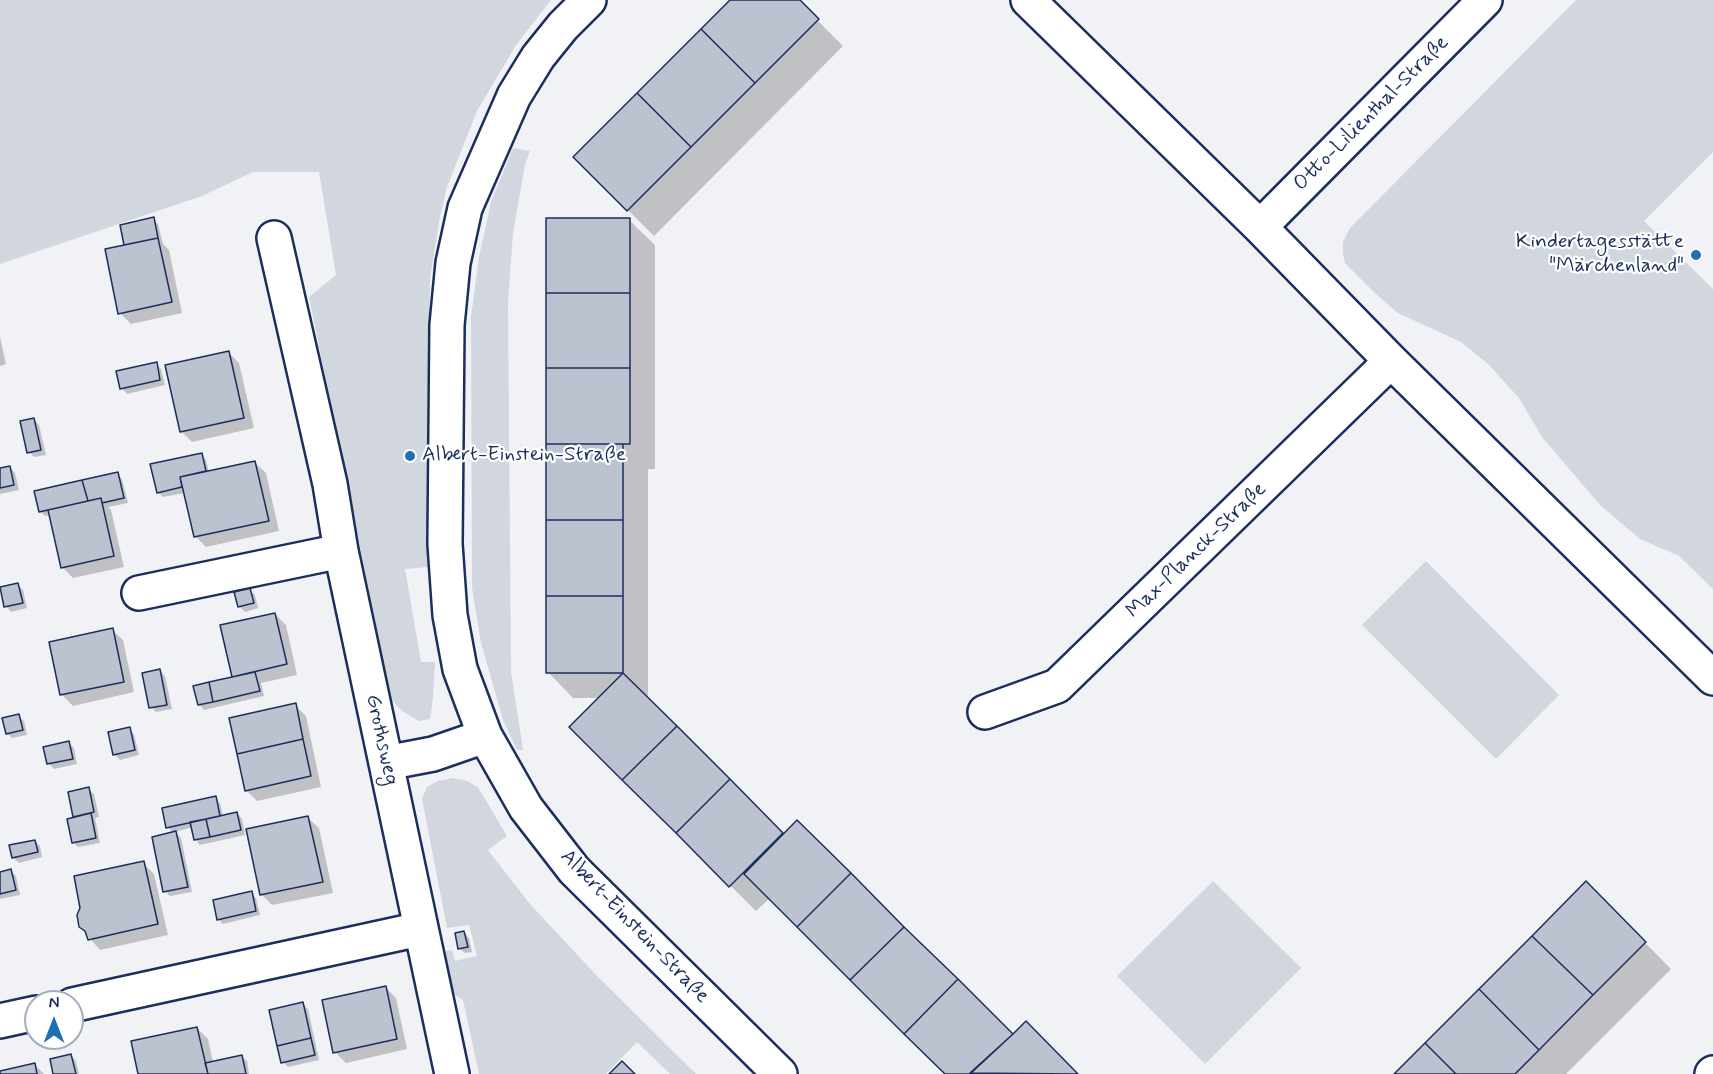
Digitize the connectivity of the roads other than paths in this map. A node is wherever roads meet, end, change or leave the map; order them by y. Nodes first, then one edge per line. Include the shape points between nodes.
1 (589, 0) edge
2 (1028, 0) edge
3 (1485, 0) edge
4 (1260, 227) junction
5 (274, 238) dead end
6 (1391, 361) junction
7 (341, 551) junction
8 (139, 593) dead end
9 (1713, 678) edge
10 (985, 712) dead end
11 (485, 736) junction
12 (386, 763) junction
13 (420, 929) junction
14 (84, 1002) edge
15 (24, 1016) edge
16 (0, 1021) edge
17 (452, 1074) edge
18 (780, 1074) edge

1 - 11 street, Albert-Einstein-Straße via 538,57 514,96 465,208 453,263 447,324 445,544 450,615 460,669
2 - 4 street
3 - 4 street, Otto-Lilienthal-Straße
4 - 6 street
5 - 7 street, Grothsweg via 330,484
6 - 9 street
6 - 10 street, Max-Planck-Straße via 1057,686
7 - 8 street
7 - 12 street, Grothsweg
11 - 12 street via 433,754
11 - 18 street, Albert-Einstein-Straße via 526,808 574,870
12 - 13 street, Grothsweg
13 - 14 street
13 - 17 street, Grothsweg
15 - 16 street

